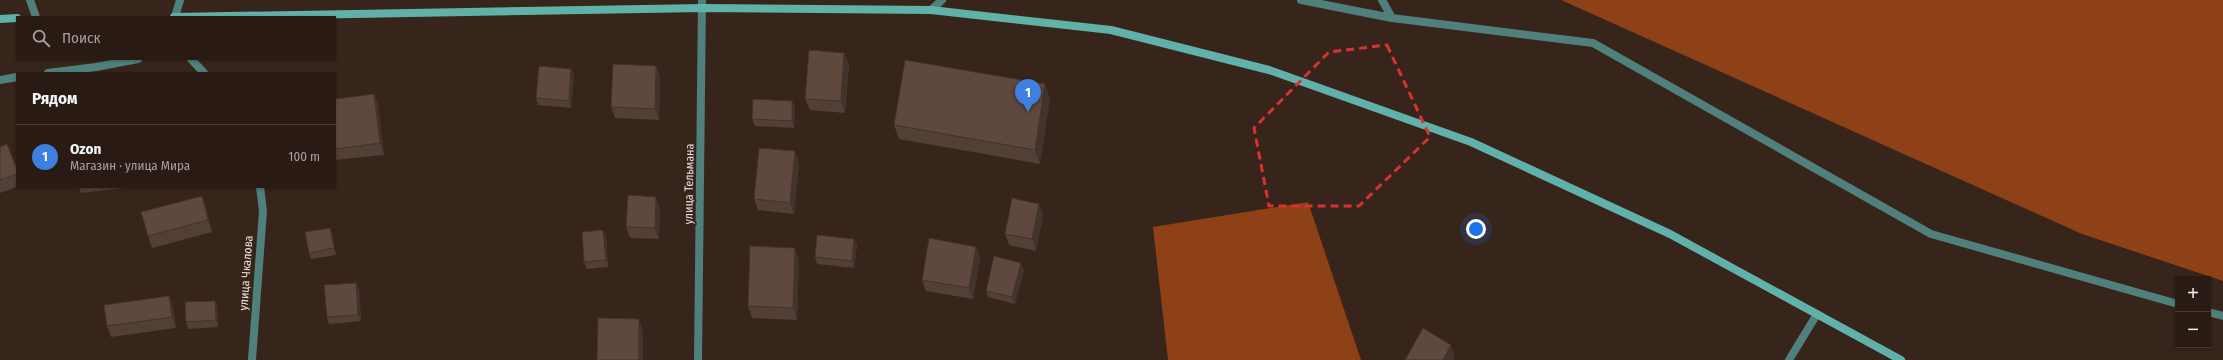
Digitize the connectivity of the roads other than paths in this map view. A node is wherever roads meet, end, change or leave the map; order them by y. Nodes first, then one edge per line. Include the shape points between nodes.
1 (30, 0) edge
2 (180, 0) edge
3 (942, 0) edge
4 (1301, 0) edge
5 (1382, 0) edge
6 (703, 4) edge
7 (931, 10) junction
8 (36, 16) edge
9 (174, 16) edge
10 (215, 16) edge
11 (16, 18) edge
12 (1392, 18) junction
13 (0, 19) edge
14 (133, 60) edge
15 (192, 60) edge
16 (56, 72) edge
17 (203, 72) edge
18 (16, 77) edge
19 (0, 80) edge
20 (260, 188) edge
21 (2175, 303) edge
22 (2211, 313) edge
23 (1817, 314) junction
24 (2223, 316) edge
25 (252, 360) edge
26 (698, 360) edge
27 (1789, 360) edge
28 (1901, 360) edge

1 - 8 street
2 - 9 street
3 - 7 street
4 - 12 street
5 - 12 street
6 - 7 main road
6 - 10 main road
6 - 26 street, улица Тельмана
7 - 23 main road via 1111,30 1269,70 1471,142 1670,234
11 - 13 main road
12 - 21 street via 1593,43 1932,234
14 - 16 street
15 - 17 street
18 - 19 street
20 - 25 street, улица Чкалова via 263,211
22 - 24 street
23 - 27 street
23 - 28 main road

